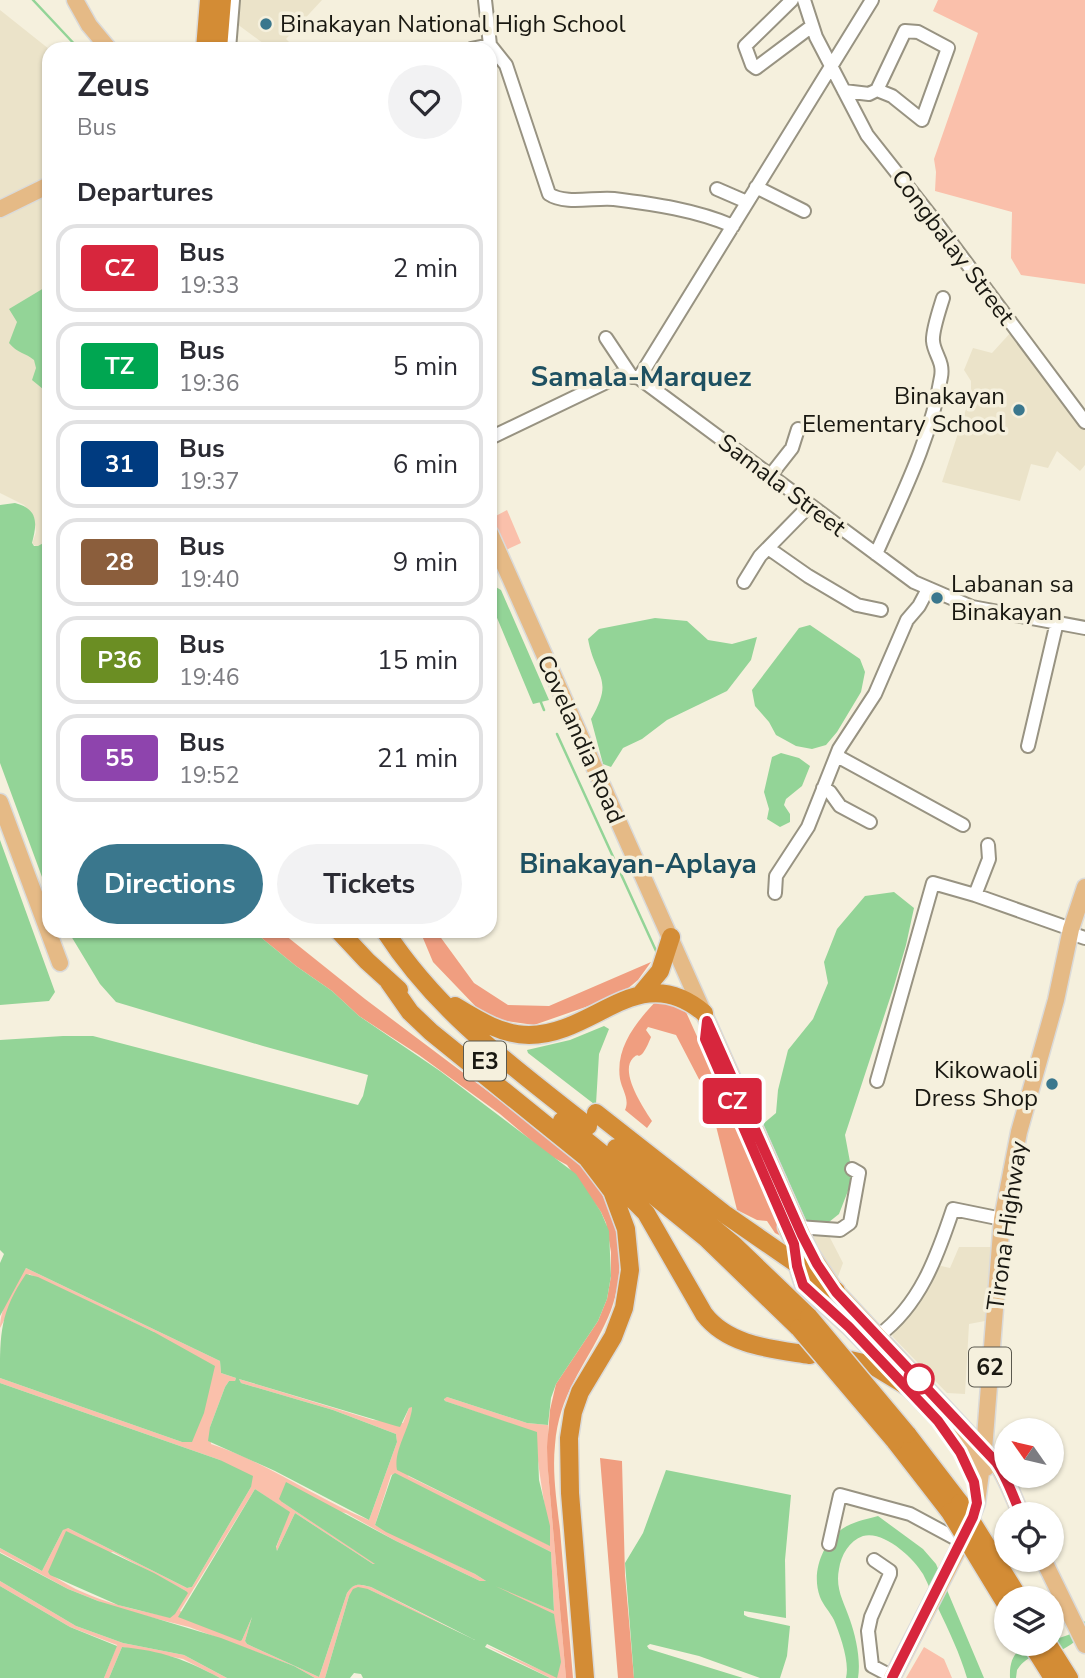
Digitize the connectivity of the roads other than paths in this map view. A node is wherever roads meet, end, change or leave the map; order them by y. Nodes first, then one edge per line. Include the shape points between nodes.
1 (75, 0) edge
2 (209, 0) edge
3 (222, 0) edge
4 (233, 0) edge
5 (485, 0) edge
6 (792, 0) edge
7 (804, 0) edge
8 (872, 0) edge
9 (812, 26) junction
10 (104, 42) edge
11 (206, 42) edge
12 (219, 42) edge
13 (230, 42) edge
14 (490, 42) edge
15 (497, 54) edge
16 (832, 65) junction
17 (877, 90) junction
18 (844, 91) junction
19 (756, 187) junction
20 (42, 189) edge
21 (717, 189) dead end
22 (747, 202) junction
23 (0, 209) edge
24 (804, 211) dead end
25 (733, 226) junction
26 (943, 298) dead end
27 (606, 338) dead end
28 (636, 378) junction
29 (1085, 422) edge
30 (798, 429) dead end
31 (497, 435) edge
32 (770, 476) junction
33 (810, 506) junction
34 (768, 548) junction
35 (497, 549) edge
36 (876, 554) junction
37 (744, 582) dead end
38 (928, 589) junction
39 (881, 610) dead end
40 (1057, 622) junction
41 (1085, 628) edge
42 (1028, 746) dead end
43 (836, 755) junction
44 (824, 788) junction
45 (0, 802) edge
46 (870, 822) dead end
47 (963, 825) dead end
48 (988, 845) dead end
49 (1085, 887) edge
50 (775, 893) dead end
51 (975, 895) junction
52 (42, 915) edge
53 (1075, 933) edge
54 (671, 937) junction
55 (51, 938) edge
56 (346, 938) edge
57 (390, 938) edge
58 (60, 963) dead end
59 (389, 982) junction
60 (433, 995) junction
61 (640, 995) junction
62 (706, 1017) junction
63 (877, 1081) dead end
64 (590, 1126) junction
65 (587, 1158) junction
66 (852, 1169) dead end
67 (1002, 1219) junction
68 (798, 1227) junction
69 (797, 1266) junction
70 (836, 1292) junction
71 (878, 1336) junction
72 (810, 1355) dead end
73 (850, 1360) dead end
74 (905, 1385) junction
75 (938, 1421) junction
76 (984, 1457) junction
77 (1015, 1502) edge
78 (962, 1506) junction
79 (962, 1542) junction
80 (829, 1544) dead end
81 (874, 1560) dead end
82 (1049, 1572) edge
83 (998, 1586) edge
84 (1011, 1586) edge
85 (1084, 1643) edge
86 (1039, 1656) edge
87 (1055, 1656) edge
88 (892, 1677) edge
89 (584, 1678) edge
90 (1053, 1678) edge
91 (1069, 1678) edge

1 - 10 main road
2 - 11 highway
3 - 12 highway
4 - 13 street
5 - 14 street
6 - 9 street via 745,46 752,65 756,68
7 - 9 street, Congbalay Street
8 - 16 street
9 - 16 street, Congbalay Street
15 - 25 street via 506,65 549,194 649,205 711,216
16 - 18 street, Congbalay Street
16 - 19 street
17 - 17 street via 922,120 948,48 918,32 905,31
17 - 18 street via 869,94
18 - 29 street, Congbalay Street via 867,135
19 - 22 street
19 - 24 street
20 - 23 main road
21 - 22 street
22 - 25 street
25 - 28 street
26 - 36 street via 933,341 942,375 911,476
27 - 28 street, Samala Street
28 - 31 street via 619,376
28 - 32 street, Samala Street
30 - 32 street via 792,448
32 - 33 street, Samala Street
33 - 34 street
33 - 36 street, Samala Street
34 - 37 street
34 - 39 street via 857,605
35 - 54 main road, Covelandia Road
36 - 38 street, Samala Street
38 - 40 street, Samala Street via 972,607
38 - 43 street via 907,620 876,694
40 - 41 street, Samala Street
40 - 42 street
43 - 44 street
43 - 47 street
44 - 46 street via 840,806
44 - 50 street via 802,839 776,876
45 - 52 main road
48 - 51 street via 989,859
49 - 53 main road, Tirona Highway / 62
51 - 53 street
51 - 63 street via 932,884
53 - 67 main road, Tirona Highway / 62 via 1019,1132
54 - 61 highway via 660,971
54 - 62 main road, Covelandia Road
55 - 58 main road
56 - 59 highway, E3
57 - 60 highway, E3
59 - 64 highway, E3
59 - 65 highway via 430,1032
60 - 61 highway via 495,1028 528,1035 560,1029
60 - 64 highway, E3 via 484,1043
61 - 62 highway via 677,995
62 - 68 main road, Covelandia Road
62 - 69 main road, Covelandia Road via 705,1039 794,1244
64 - 69 highway
64 - 78 highway, E3, bridge via 706,1238 804,1322
65 - 72 highway via 646,1213 715,1327 748,1343
65 - 89 highway via 620,1207 631,1269 622,1316 580,1392 569,1438
66 - 68 street via 859,1173 850,1223 840,1230
67 - 71 street via 953,1209 925,1281 909,1307
67 - 76 main road, Tirona Highway / 62
68 - 70 main road, Covelandia Road
69 - 70 highway
69 - 74 main road, Covelandia Road via 803,1285
70 - 71 main road, Covelandia Road
71 - 76 main road, Covelandia Road
73 - 74 highway via 872,1365
74 - 75 main road, Covelandia Road
75 - 76 main road, Covelandia Road
75 - 78 main road via 974,1482
76 - 77 main road
76 - 78 main road, Tirona Highway / 62
78 - 79 main road, Tirona Highway / 62
78 - 83 highway, E3, bridge
78 - 84 highway, E3, bridge
79 - 80 street via 910,1514 840,1494
79 - 88 main road, Tirona Highway / 62
81 - 88 street via 890,1574 870,1617 872,1666
82 - 85 main road
86 - 90 highway
87 - 91 highway

